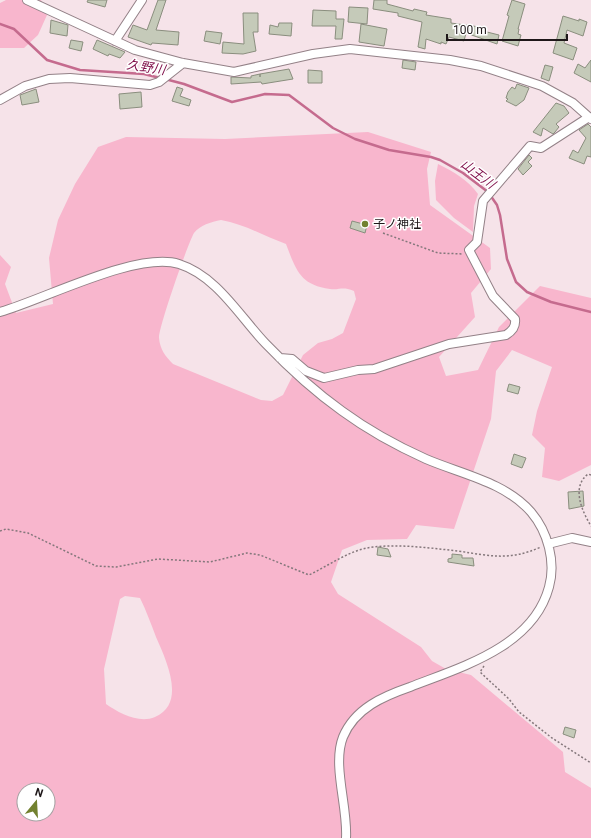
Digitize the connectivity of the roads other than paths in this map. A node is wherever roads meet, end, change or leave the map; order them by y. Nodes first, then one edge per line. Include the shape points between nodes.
1 (27, 0) edge
2 (142, 0) edge
3 (115, 41) junction
4 (183, 63) junction
5 (0, 100) edge
6 (590, 118) edge
7 (0, 312) edge
8 (280, 358) junction
9 (591, 542) edge
10 (548, 544) junction
11 (346, 838) edge

1 - 3 street
2 - 3 street
3 - 4 street via 156,57
4 - 5 street via 160,82 150,85 70,78 48,79 25,86
4 - 6 street via 234,72 313,54 350,49 450,60 481,66 542,86 573,103
6 - 8 street via 541,148 530,146 483,201 477,242 469,250 492,296 515,320 516,324 512,331 506,335 449,344 374,369 324,378 306,371 292,360
7 - 8 street via 129,266 156,261 168,262 186,267 203,277 222,294
8 - 10 street via 315,390 372,431 428,460 506,492 531,511
9 - 10 street via 572,538
10 - 11 street via 552,562 549,586 541,608 527,627 500,647 462,667 386,696 368,706 348,728 343,738 340,768

